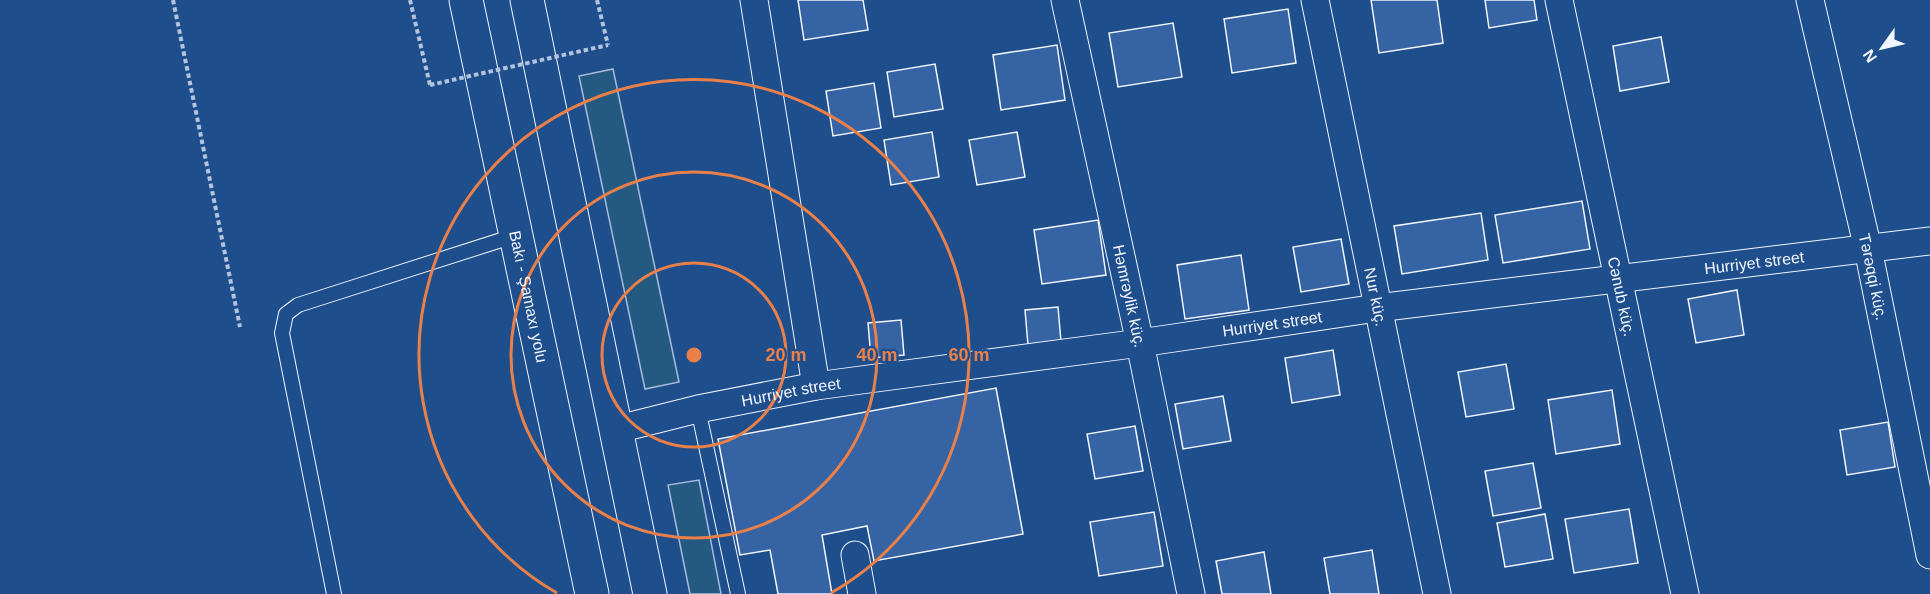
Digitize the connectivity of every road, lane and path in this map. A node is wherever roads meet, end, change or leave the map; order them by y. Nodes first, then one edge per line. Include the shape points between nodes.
1 (173, 0) edge
2 (411, 0) edge
3 (466, 0) edge
4 (528, 0) edge
5 (597, 0) edge
6 (753, 0) edge
7 (1065, 0) edge
8 (1315, 0) edge
9 (1558, 0) edge
10 (1810, 0) edge
11 (517, 234) junction
12 (1930, 241) edge
13 (1868, 249) junction
14 (1617, 277) junction
15 (1377, 308) junction
16 (240, 327) dead end
17 (1140, 343) junction
18 (816, 386) junction
19 (698, 409) junction
20 (618, 429) junction
21 (855, 555) dead end
22 (1930, 555) edge
23 (334, 594) edge
24 (592, 594) edge
25 (650, 594) edge
26 (738, 594) edge
27 (862, 594) edge
28 (1191, 594) edge
29 (1437, 594) edge
30 (1685, 594) edge

1 - 16 path
2 - 5 path, bridge via 430,85 608,45
3 - 11 highway, Bakı - Şamaxı yolu
4 - 20 highway
6 - 18 street
7 - 17 street, Həmrəylik küç.
8 - 15 street, Nur küç.
9 - 14 street, Cənub küç.
10 - 13 street, Tərəqqi küç.
11 - 23 lane via 298,305 286,314 282,333
11 - 24 highway, Bakı - Şamaxı yolu
12 - 13 street, Hurriyet street
13 - 14 street, Hurriyet street
13 - 22 street, Tərəqqi küç.
14 - 15 street, Hurriyet street
14 - 30 street, Cənub küç.
15 - 17 street, Hurriyet street
15 - 29 street, Nur küç.
17 - 18 street, Hurriyet street
17 - 28 street, Həmrəylik küç.
18 - 19 street, Hurriyet street
19 - 20 street, Hurriyet street
19 - 26 lane
20 - 25 highway
21 - 27 street

